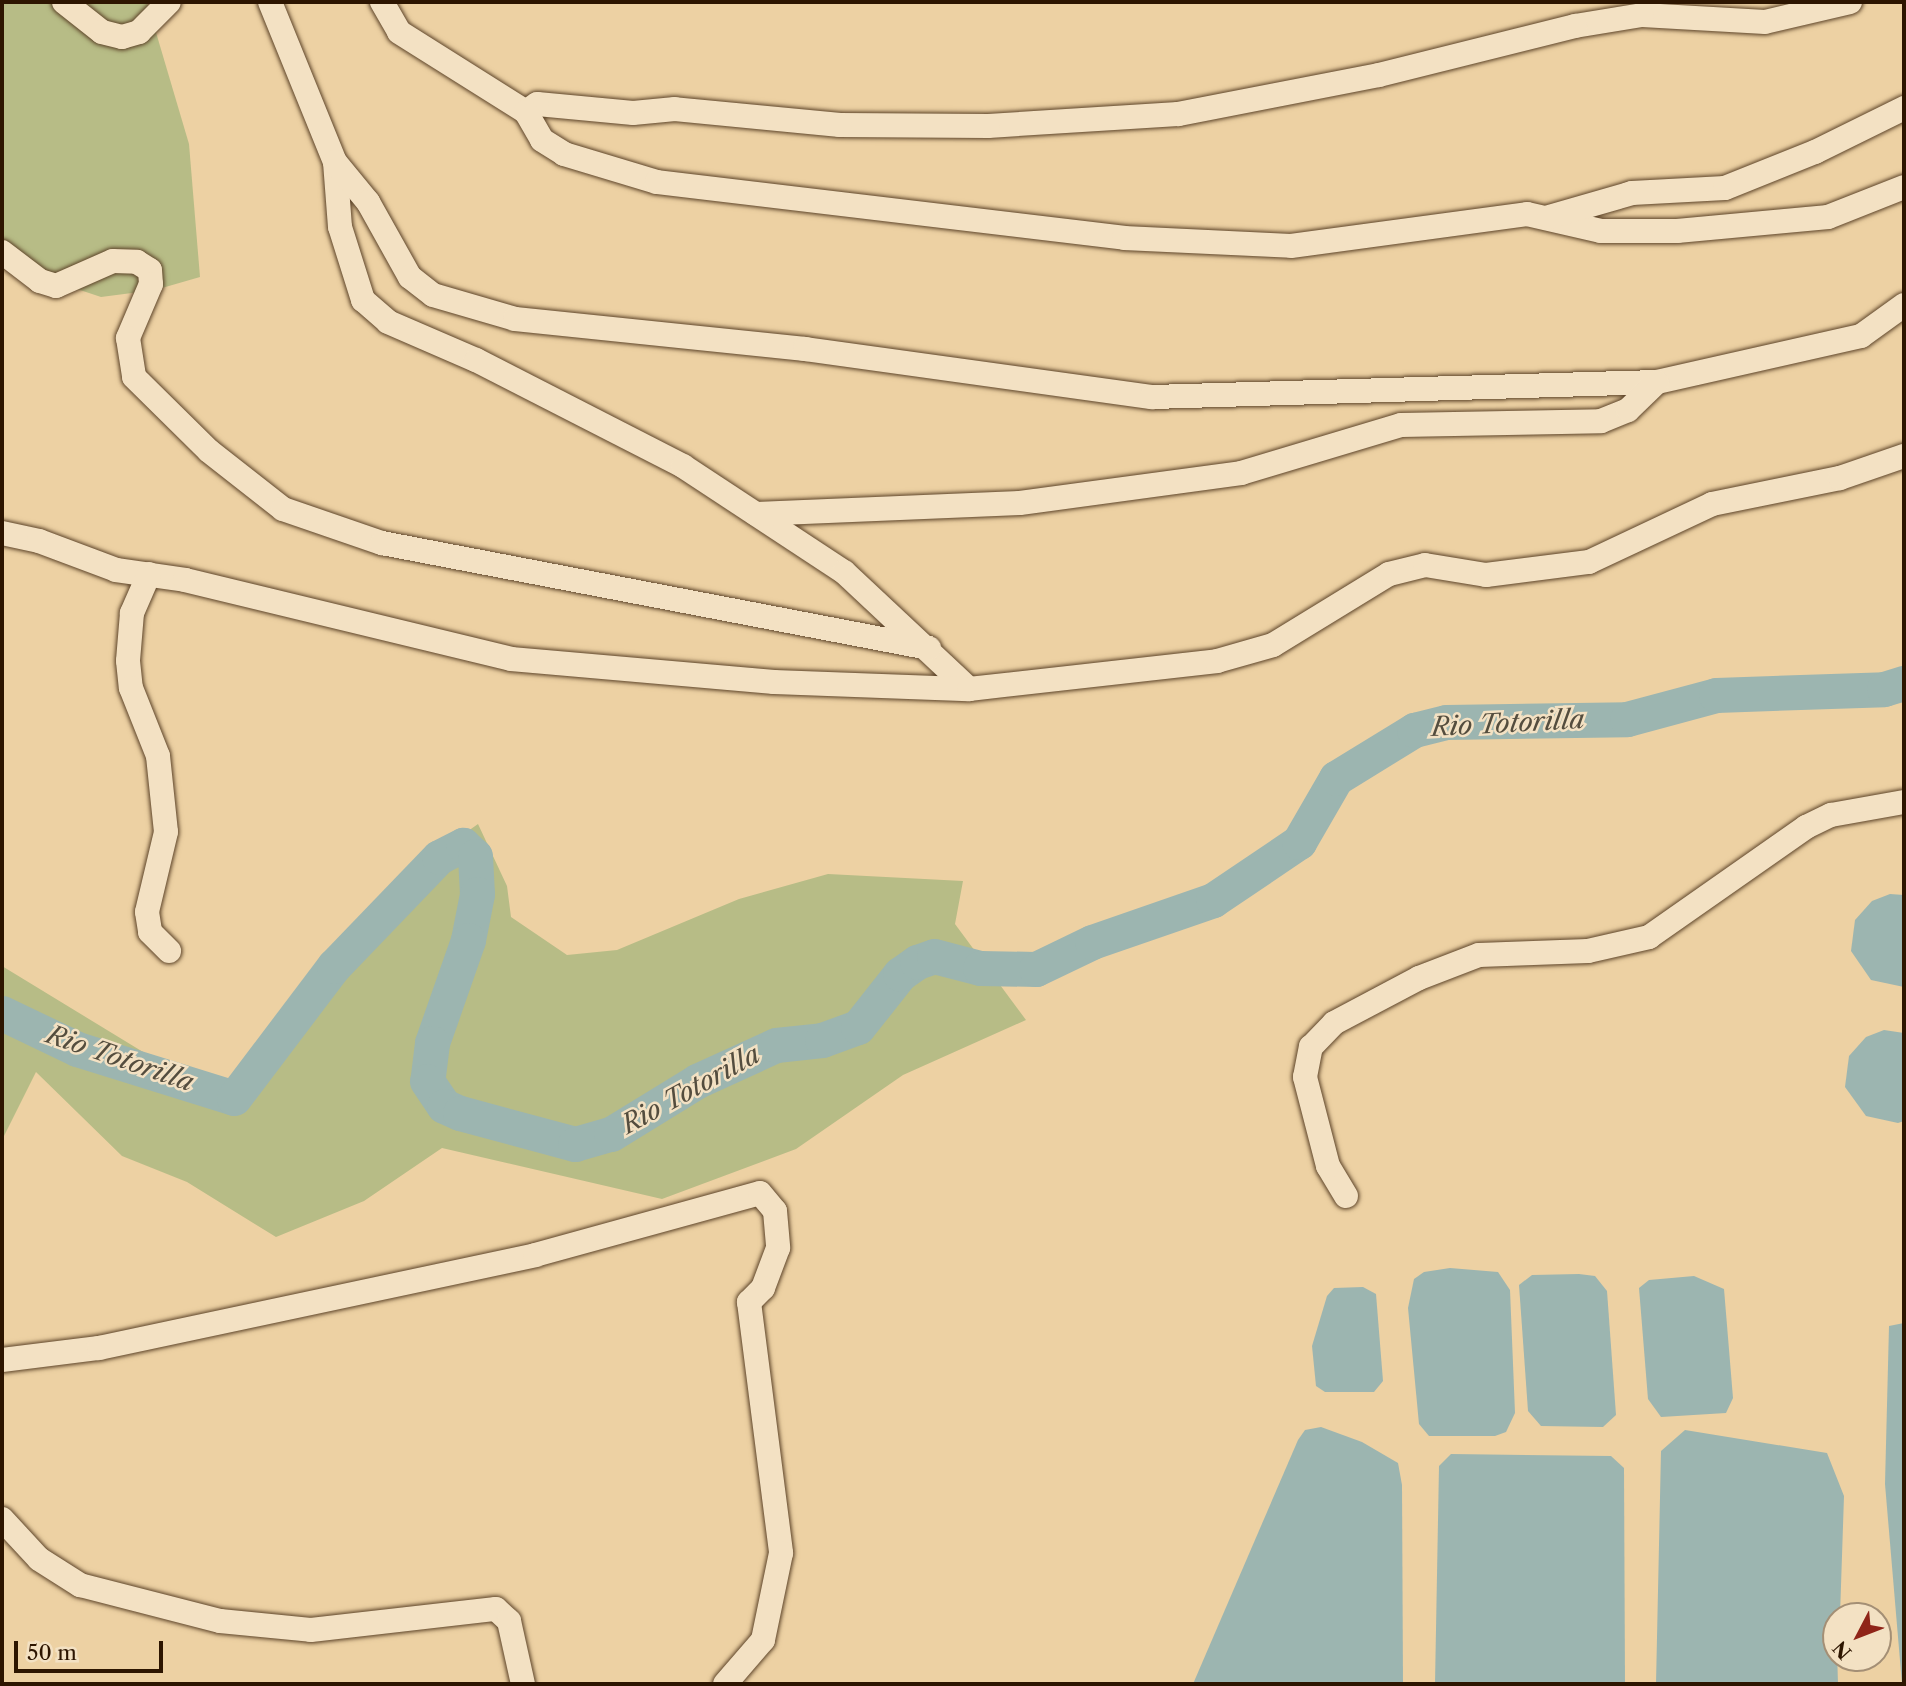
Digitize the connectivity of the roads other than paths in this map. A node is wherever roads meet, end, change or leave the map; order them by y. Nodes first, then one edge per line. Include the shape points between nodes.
1 (64, 2) edge
2 (169, 2) edge
3 (270, 2) edge
4 (382, 2) edge
5 (1850, 2) edge
6 (1706, 12) edge
7 (1904, 108) edge
8 (526, 112) junction
9 (335, 162) junction
10 (1904, 187) edge
11 (1548, 217) junction
12 (2, 253) edge
13 (1904, 305) edge
14 (1657, 383) junction
15 (1904, 456) edge
16 (756, 514) junction
17 (2, 533) edge
18 (149, 574) junction
19 (929, 648) junction
20 (969, 689) junction
21 (1904, 802) edge
22 (169, 951) dead end
23 (1346, 1196) dead end
24 (2, 1360) edge
25 (2, 1519) edge
26 (523, 1684) edge
27 (724, 1684) edge

1 - 2 street via 102,32 122,37 139,32
3 - 9 street
4 - 8 street via 399,32
5 - 6 street via 1765,22
6 - 8 street via 1642,15 1575,26 1379,75 1178,114 988,126 841,125 675,109 633,113 537,104
7 - 11 street via 1815,152 1726,188 1632,193
8 - 11 street via 542,140 564,154 657,182 1124,238 1291,246 1527,214
9 - 14 street via 368,202 410,277 433,295 515,319 805,349 1152,397
9 - 16 street via 340,227 350,261 363,300 388,322 476,360 683,466
10 - 11 street via 1828,217 1676,231 1601,231
12 - 19 street via 40,281 56,286 113,261 137,262 150,270 151,284 128,338 134,377 209,451 283,509 382,542
13 - 14 street via 1861,336
14 - 16 street via 1628,410 1601,421 1401,425 1241,473 1020,503
15 - 20 street via 1840,478 1712,504 1589,562 1486,575 1425,565 1389,574 1273,645 1217,661
16 - 19 street via 844,572
17 - 18 street via 39,541 116,570
18 - 20 street via 511,659 774,682
18 - 22 street via 132,613 128,661 131,688 158,756 166,832 146,912 150,932
19 - 20 street
21 - 23 street via 1832,815 1806,827 1649,937 1588,951 1479,955 1419,978 1334,1023 1311,1046 1305,1077 1328,1166
24 - 27 street via 99,1348 536,1255 760,1193 775,1211 778,1248 763,1288 749,1302 781,1553 763,1640
25 - 26 street via 39,1559 80,1585 104,1595 220,1621 312,1630 496,1609 509,1621

